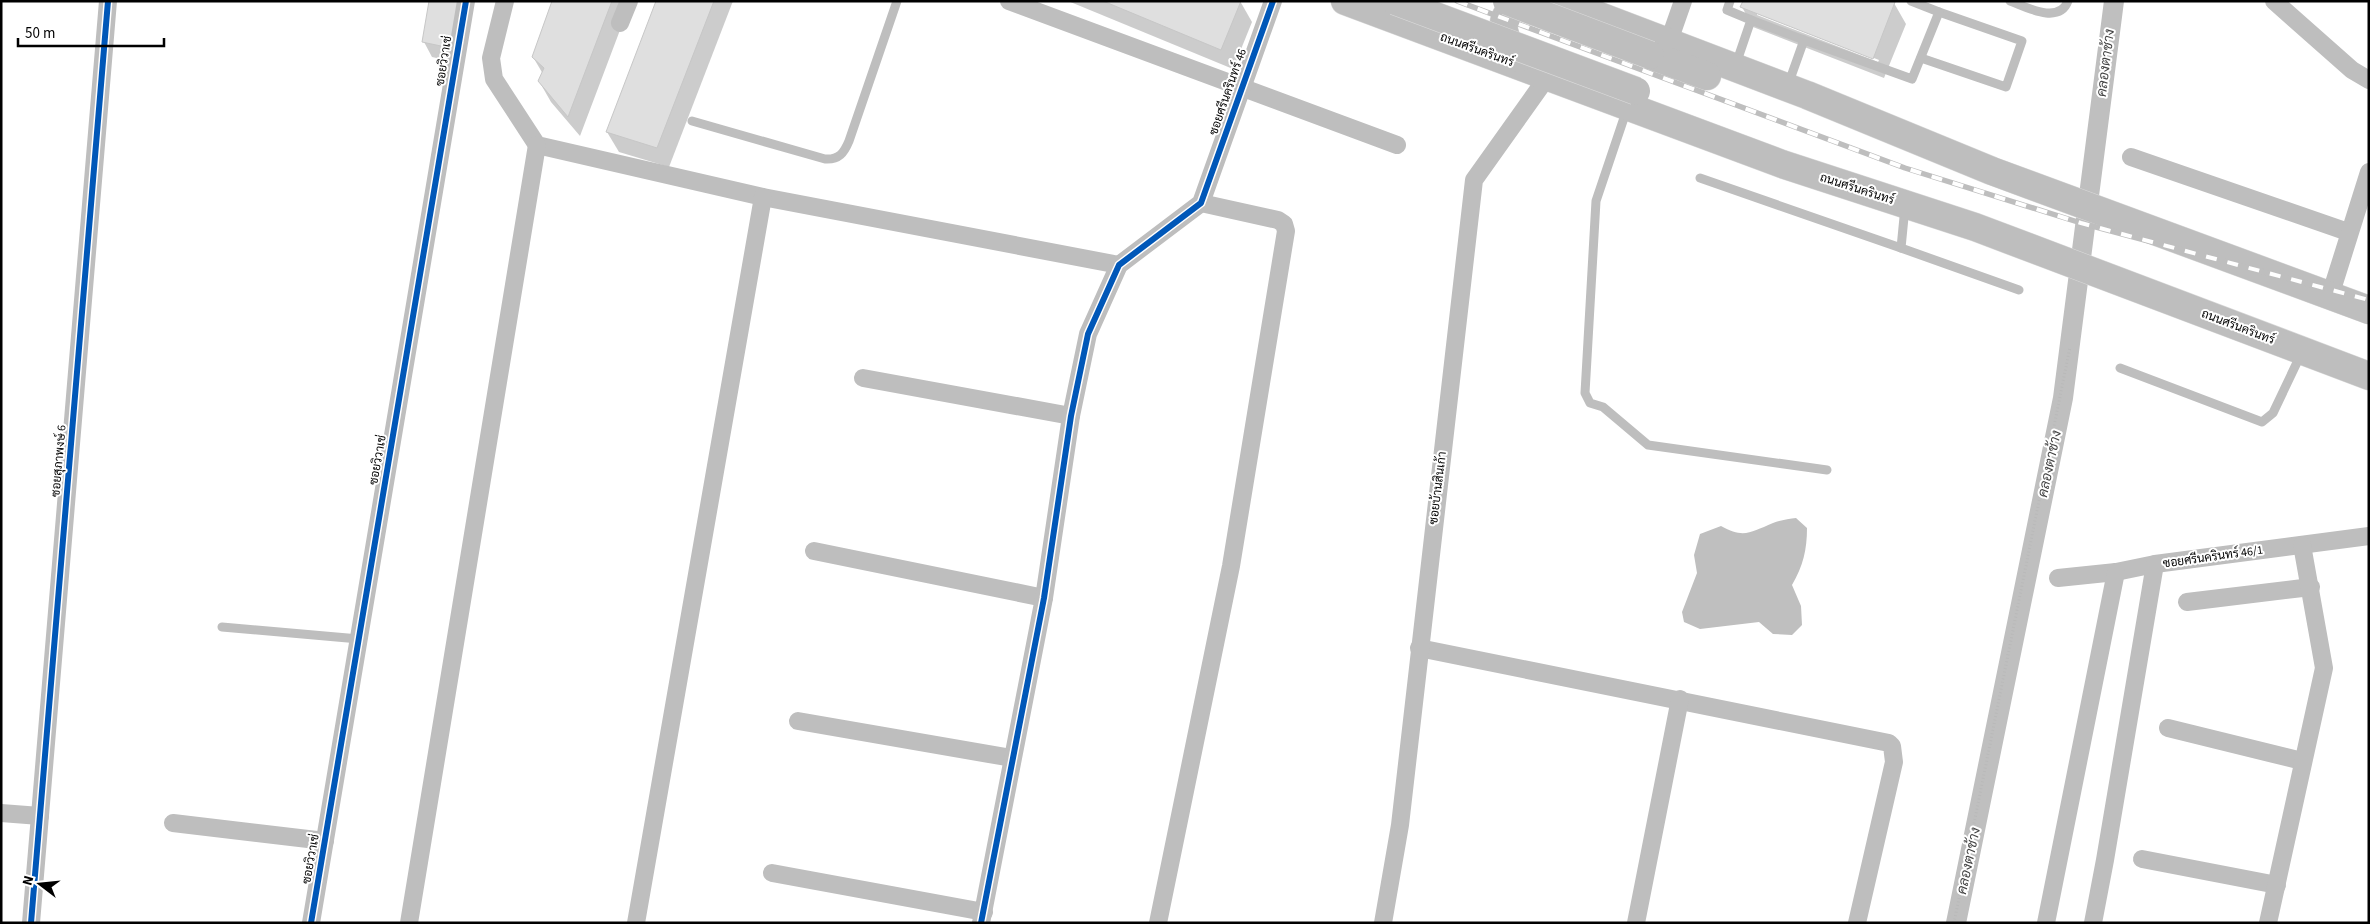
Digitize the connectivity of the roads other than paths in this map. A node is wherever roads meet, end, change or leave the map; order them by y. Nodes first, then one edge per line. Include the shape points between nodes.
1 (108, 1) edge
2 (466, 1) edge
3 (505, 1) edge
4 (628, 1) edge
5 (897, 1) edge
6 (1009, 1) edge
7 (1273, 1) edge
8 (1345, 1) edge
9 (1395, 1) edge
10 (1506, 1) edge
11 (1544, 1) edge
12 (1560, 1) edge
13 (1683, 1) edge
14 (1730, 1) edge
15 (1911, 1) edge
16 (2010, 1) edge
17 (2068, 1) edge
18 (2274, 1) edge
19 (1938, 12) junction
20 (1751, 20) junction
21 (620, 24) dead end
22 (1804, 40) junction
23 (1659, 48) junction
24 (1920, 58) junction
25 (1735, 68) junction
26 (1538, 72) junction
27 (2369, 80) edge
28 (1241, 88) junction
29 (1788, 88) junction
30 (1632, 99) junction
31 (692, 121) dead end
32 (537, 145) junction
33 (1397, 145) dead end
34 (2131, 157) dead end
35 (1992, 171) junction
36 (2369, 172) edge
37 (1700, 178) dead end
38 (1204, 196) junction
39 (763, 198) junction
40 (1905, 204) junction
41 (1975, 227) junction
42 (2348, 232) junction
43 (1902, 248) junction
44 (1119, 265) junction
45 (2019, 290) dead end
46 (2330, 296) junction
47 (2369, 310) edge
48 (2303, 351) junction
49 (2120, 368) dead end
50 (2369, 376) edge
51 (863, 378) dead end
52 (1071, 416) junction
53 (1827, 470) dead end
54 (2369, 536) edge
55 (2302, 545) junction
56 (814, 551) dead end
57 (2155, 564) junction
58 (2116, 572) junction
59 (2058, 578) dead end
60 (2310, 587) junction
61 (1044, 598) junction
62 (2186, 602) dead end
63 (222, 627) dead end
64 (359, 639) junction
65 (1419, 648) junction
66 (1680, 700) junction
67 (798, 721) dead end
68 (2168, 728) dead end
69 (1012, 758) junction
70 (2302, 761) junction
71 (1, 813) edge
72 (40, 816) junction
73 (173, 823) dead end
74 (325, 841) junction
75 (2142, 859) dead end
76 (772, 873) dead end
77 (2277, 885) junction
78 (983, 918) edge
79 (31, 923) edge
80 (311, 923) edge
81 (409, 923) edge
82 (636, 923) edge
83 (1158, 923) edge
84 (1383, 923) edge
85 (1636, 923) edge
86 (1857, 923) edge
87 (2046, 923) edge
88 (2093, 923) edge
89 (2268, 923) edge

1 - 72 street, ซอยสุภาพงษ์ 6
2 - 64 street, ซอยวิวาเช่
3 - 32 street via 491,58 494,79
4 - 21 street
5 - 31 lane via 849,140 844,152 834,160
6 - 28 street
7 - 28 street, ซอยศรีนครินทร์ 46
8 - 26 main road, ถนนศรีนครินทร์
9 - 30 main road, bridge
10 - 23 main road, bridge
11 - 26 main road via 1518,6 1505,21 1505,39
12 - 23 main road
13 - 23 street
14 - 20 lane via 1727,10
15 - 19 lane
16 - 17 lane via 2052,14 2060,11
18 - 27 street via 2352,70
19 - 24 lane
19 - 24 lane via 2022,41 2006,87
20 - 22 lane
20 - 25 lane
22 - 24 lane via 1912,79
22 - 29 lane
23 - 25 main road
23 - 35 main road via 1861,133
25 - 29 main road
26 - 30 main road, ถนนศรีนครินทร์
26 - 65 street, ซอยบ้านสินเก้า via 1474,180
28 - 33 street
28 - 38 street, ซอยศรีนครินทร์ 46
29 - 35 main road
30 - 40 main road, ถนนศรีนครินทร์ via 1782,164
30 - 41 main road via 1807,156
30 - 53 lane via 1596,202 1585,383 1587,399 1603,407 1648,445
32 - 39 street
32 - 81 street
34 - 42 street
35 - 46 main road
36 - 42 street
37 - 43 lane
38 - 44 street
38 - 83 street via 1278,220 1286,231 1231,566
39 - 44 street
39 - 82 street
40 - 41 main road, ถนนศรีนครินทร์
40 - 43 lane
41 - 48 main road, ถนนศรีนครินทร์
42 - 46 street
43 - 45 lane
44 - 52 street via 1088,334
46 - 47 main road
48 - 49 lane via 2273,413 2262,422
48 - 50 main road, ถนนศรีนครินทร์
51 - 52 street
52 - 61 street
54 - 55 street, ซอยศรีนครินทร์ 46/1
55 - 57 street, ซอยศรีนครินทร์ 46/1
55 - 60 street
56 - 61 street
57 - 58 street, ซอยศรีนครินทร์ 46/1
57 - 88 street
58 - 59 street, ซอยศรีนครินทร์ 46/1
58 - 87 street
60 - 62 street
60 - 70 street via 2324,668
61 - 69 street
63 - 64 lane
64 - 74 street, ซอยวิวาเช่
65 - 66 street
65 - 84 street, ซอยบ้านสินเก้า via 1400,825
66 - 85 street
66 - 86 street via 1892,746 1894,762
67 - 69 street
68 - 70 street
69 - 78 street
70 - 77 street
71 - 72 street
72 - 79 street, ซอยสุภาพงษ์ 6
73 - 74 street
74 - 80 street, ซอยวิวาเช่
75 - 77 street
76 - 78 street
77 - 89 street

